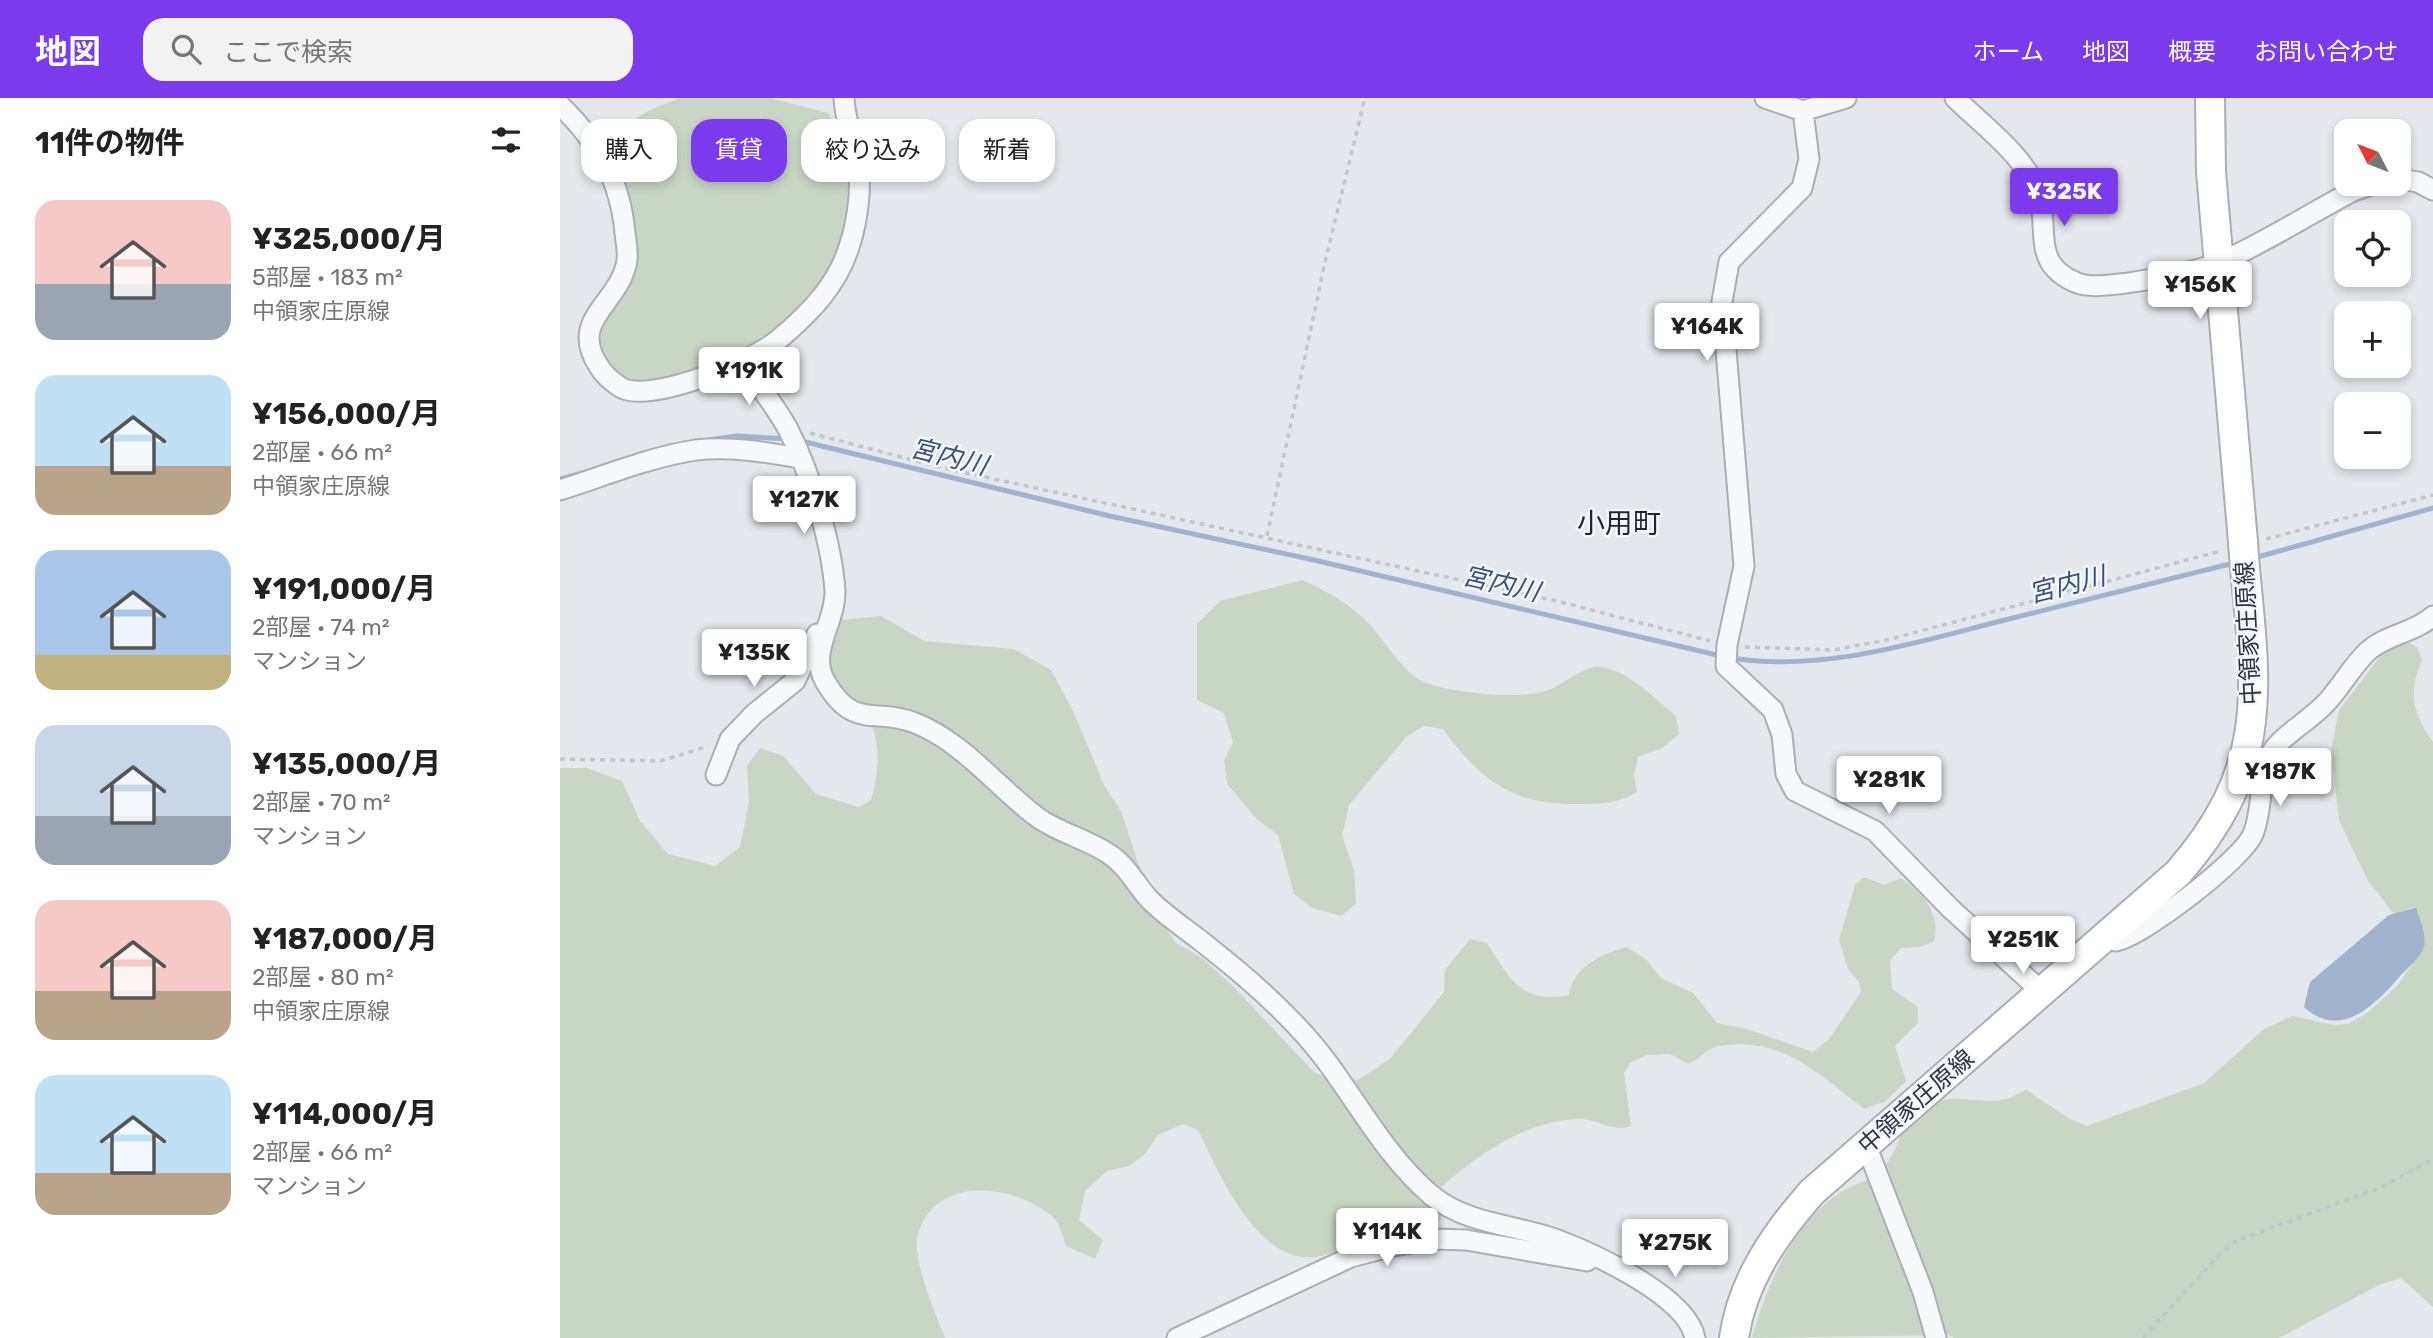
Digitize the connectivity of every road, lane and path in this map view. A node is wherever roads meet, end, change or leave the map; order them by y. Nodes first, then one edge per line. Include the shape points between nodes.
1 (844, 98) edge
2 (1365, 98) edge
3 (1765, 98) edge
4 (1846, 98) edge
5 (1955, 98) edge
6 (2210, 98) edge
7 (560, 105) edge
8 (1804, 111) junction
9 (2412, 181) edge
10 (2433, 190) edge
11 (2344, 196) edge
12 (2219, 263) junction
13 (744, 361) junction
14 (793, 443) junction
15 (560, 490) edge
16 (2433, 495) edge
17 (1267, 536) junction
18 (2245, 550) junction
19 (2433, 616) edge
20 (826, 627) junction
21 (1726, 652) junction
22 (730, 739) junction
23 (560, 760) edge
24 (716, 775) dead end
25 (2105, 936) junction
26 (2042, 992) junction
27 (1866, 1145) junction
28 (2433, 1159) edge
29 (1606, 1264) junction
30 (1177, 1338) edge
31 (1695, 1338) edge
32 (1734, 1338) edge
33 (1937, 1338) edge
34 (2143, 1338) edge

1 - 13 street via 859,168 851,244 836,279 807,314
2 - 17 path
3 - 8 street
4 - 8 street
5 - 12 street via 2031,179 2040,198 2047,256 2067,279 2086,285 2133,282
6 - 12 main road, 中領家庄原線
7 - 13 street via 600,150 618,189 624,224 627,259 621,282 594,317 588,333 590,350 601,371 624,388 645,390 668,387
8 - 21 street via 1809,159 1801,188 1729,262 1724,279 1722,302 1744,566
9 - 10 street
11 - 12 street
12 - 18 main road, 中領家庄原線
13 - 14 street
14 - 15 street via 752,451 675,454
14 - 17 path via 939,467
14 - 20 street via 831,565 835,593
16 - 18 path
17 - 21 path via 1561,601
18 - 21 path via 1887,640 1833,650
18 - 25 main road, 中領家庄原線 via 2255,702 2239,779 2203,845 2178,873
19 - 25 street via 2369,650 2323,706 2277,744 2266,769 2254,833 2240,853 2140,933 2116,941
20 - 22 street via 813,640 795,681
20 - 29 street via 821,671 854,714 904,719 924,727 962,752 1040,819 1112,856 1149,898 1234,966 1291,1020 1326,1061 1376,1137 1432,1195 1464,1216 1555,1239
21 - 26 street via 1728,670 1773,710 1782,735 1786,774 1795,791 1875,831
22 - 23 path via 661,761
22 - 24 street
25 - 26 main road, 中領家庄原線
26 - 27 main road, 中領家庄原線
27 - 32 main road, 中領家庄原線 via 1812,1192 1785,1223 1746,1293
27 - 33 street
28 - 34 path via 2382,1187 2236,1241
29 - 30 street via 1466,1240 1433,1239 1351,1257
29 - 31 street via 1641,1279 1669,1299 1692,1326

